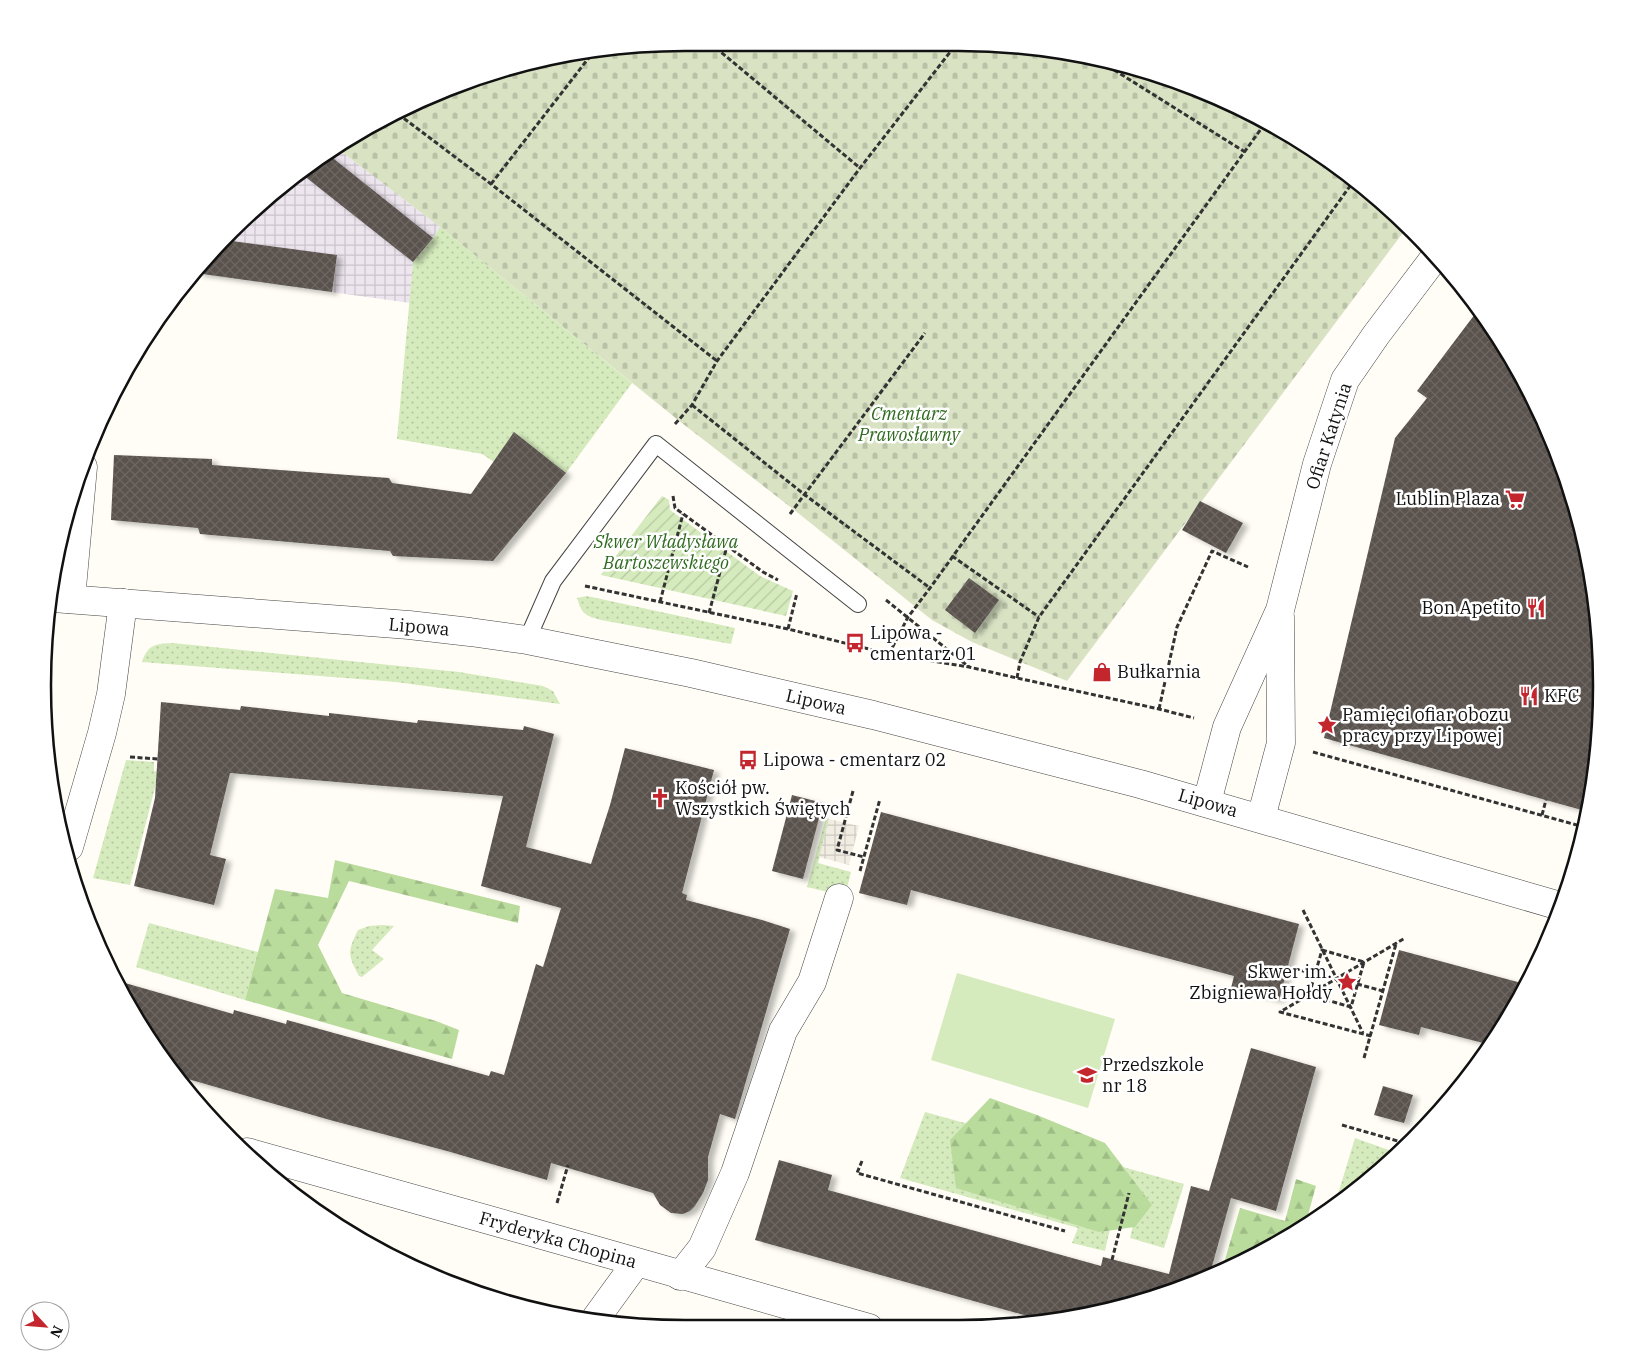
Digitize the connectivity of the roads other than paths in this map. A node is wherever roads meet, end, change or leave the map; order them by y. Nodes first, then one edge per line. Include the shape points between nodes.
1 (1431, 262) edge
2 (74, 516) edge
3 (62, 598) edge
4 (123, 603) junction
5 (858, 604) dead end
6 (1280, 610) junction
7 (527, 640) junction
8 (1206, 802) junction
9 (1261, 818) junction
10 (71, 841) edge
11 (839, 898) dead end
12 (1554, 901) edge
13 (260, 1156) edge
14 (636, 1263) junction
15 (680, 1276) junction
16 (599, 1313) edge
17 (839, 1320) edge

1 - 6 street, Ofiar Katynia via 1345,380 1317,464
2 - 3 street
3 - 4 street, Lipowa
4 - 7 street, Lipowa via 410,626
4 - 10 street via 111,694
5 - 7 lane via 656,444 553,581
6 - 8 street, Ofiar Katynia via 1226,727
6 - 9 street, Ofiar Katynia via 1281,743
7 - 8 street, Lipowa via 692,673 873,715
8 - 9 street, Lipowa
9 - 12 street, Lipowa
11 - 15 street via 812,982 783,1031 736,1173 702,1248
13 - 14 street, Fryderyka Chopina
14 - 15 street, Fryderyka Chopina
14 - 16 street
15 - 17 street, Fryderyka Chopina

